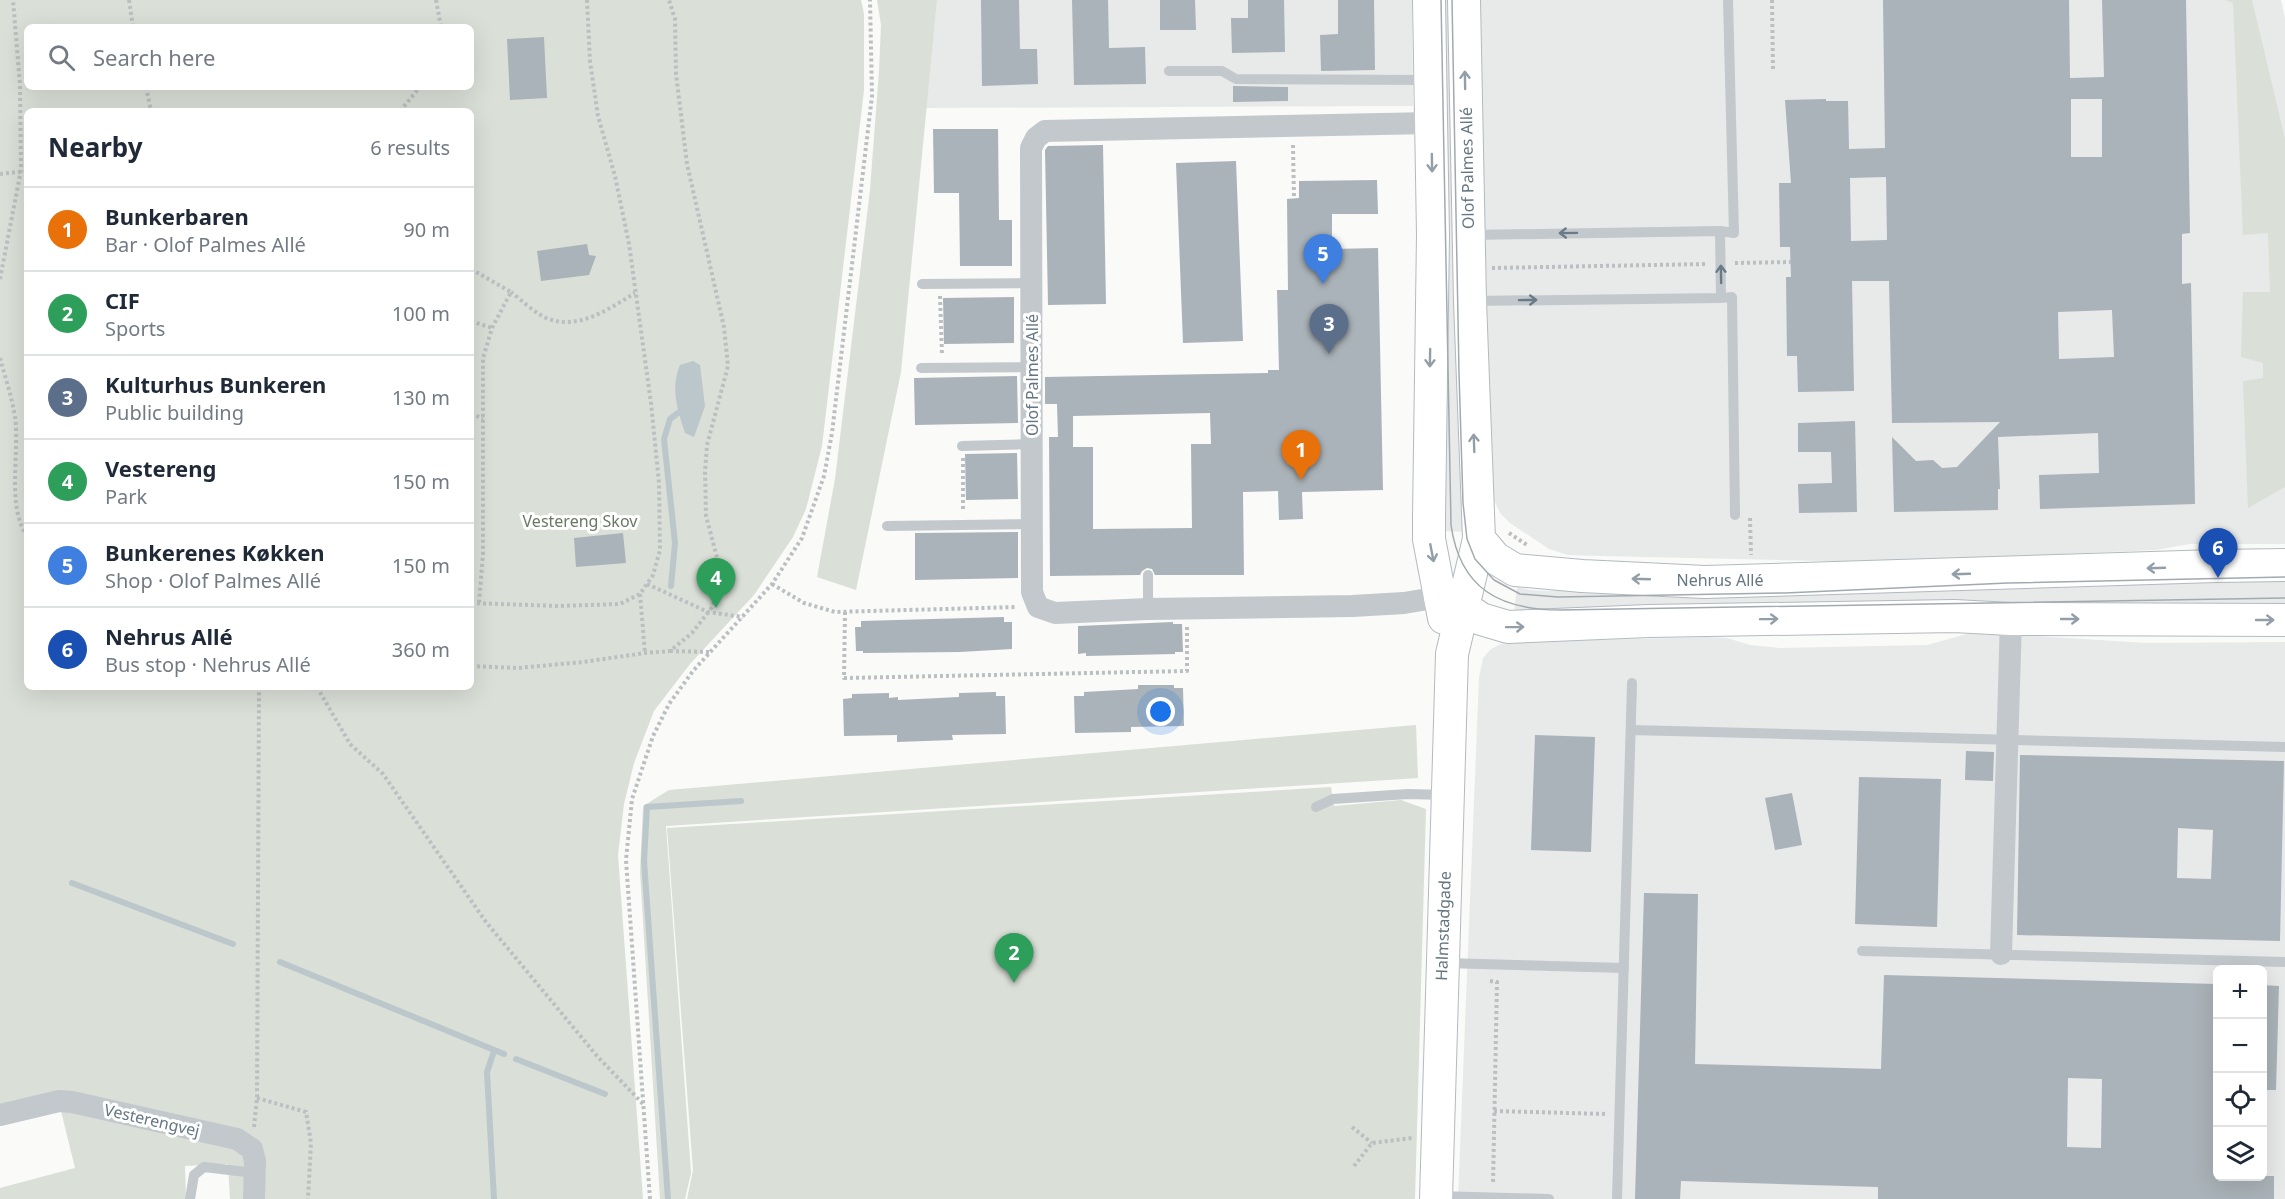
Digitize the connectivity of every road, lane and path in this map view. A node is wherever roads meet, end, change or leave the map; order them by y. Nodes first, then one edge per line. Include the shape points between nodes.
1 (13, 0) edge
2 (129, 0) edge
3 (436, 0) edge
4 (587, 0) edge
5 (669, 0) edge
6 (870, 0) edge
7 (1429, 0) edge
8 (1464, 0) edge
9 (1728, 0) edge
10 (1772, 0) edge
11 (133, 24) edge
12 (440, 24) edge
13 (1773, 69) dead end
14 (1169, 71) dead end
15 (1431, 80) junction
16 (147, 90) edge
17 (418, 90) edge
18 (150, 108) edge
19 (402, 108) edge
20 (1431, 123) junction
21 (1293, 126) junction
22 (21, 170) junction
23 (24, 170) edge
24 (0, 174) edge
25 (1294, 198) dead end
26 (1720, 231) junction
27 (1468, 235) junction
28 (1791, 262) dead end
29 (1720, 264) junction
30 (1482, 268) dead end
31 (474, 271) edge
32 (0, 279) edge
33 (1032, 283) junction
34 (922, 284) dead end
35 (940, 284) junction
36 (511, 292) junction
37 (635, 293) junction
38 (1721, 298) junction
39 (1470, 301) junction
40 (474, 322) edge
41 (492, 328) junction
42 (0, 358) edge
43 (1032, 367) junction
44 (921, 368) dead end
45 (942, 368) junction
46 (474, 415) edge
47 (483, 419) junction
48 (1032, 444) junction
49 (962, 446) joint
50 (1735, 515) joint
51 (1032, 524) junction
52 (963, 525) junction
53 (888, 526) dead end
54 (24, 531) edge
55 (1492, 535) junction
56 (2285, 565) edge
57 (1499, 567) junction
58 (1148, 575) dead end
59 (1751, 580) junction
60 (647, 584) junction
61 (772, 584) junction
62 (640, 594) junction
63 (1452, 602) junction
64 (474, 603) edge
65 (479, 603) junction
66 (1038, 607) junction
67 (1187, 608) junction
68 (1148, 609) junction
69 (708, 612) junction
70 (844, 612) junction
71 (744, 617) junction
72 (2011, 619) junction
73 (2285, 620) edge
74 (670, 651) junction
75 (711, 652) junction
76 (645, 653) junction
77 (474, 666) edge
78 (1632, 683) dead end
79 (259, 690) edge
80 (319, 690) edge
81 (1631, 730) junction
82 (2007, 740) junction
83 (2285, 747) edge
84 (1447, 795) junction
85 (1316, 807) dead end
86 (1862, 951) dead end
87 (2001, 954) junction
88 (2285, 962) edge
89 (1442, 963) junction
90 (1624, 968) junction
91 (1486, 980) dead end
92 (257, 1098) junction
93 (644, 1105) junction
94 (1494, 1111) junction
95 (1620, 1114) junction
96 (0, 1115) edge
97 (1352, 1127) dead end
98 (1437, 1132) junction
99 (1371, 1143) junction
100 (252, 1149) junction
101 (1354, 1166) dead end
102 (255, 1173) junction
103 (1436, 1197) edge
104 (1492, 1197) junction
105 (190, 1199) edge
106 (254, 1199) edge
107 (308, 1199) edge
108 (650, 1199) edge
109 (1549, 1199) edge
110 (1617, 1199) edge

1 - 22 path via 20,84
2 - 11 path
3 - 12 path
4 - 37 path via 598,116 620,199
5 - 69 path via 675,19 676,74 687,164 724,327 728,366 707,446 706,516 718,561 718,583
6 - 61 path via 872,96 825,476 802,538
7 - 15 street
27 -> 8 street, Olof Palmes Allé
9 - 26 lane via 1734,233
10 - 13 path
14 - 15 lane via 1222,71 1236,80
15 - 20 street
16 - 18 path
17 - 19 path
20 - 21 street, Olof Palmes Allé
20 -> 63 street via 1429,539
21 - 25 path
21 - 33 street, Olof Palmes Allé via 1045,131 1031,148
22 - 23 path
22 - 24 path
22 - 32 path
26 -> 27 lane
26 - 29 lane
27 - 39 street, Olof Palmes Allé
28 - 29 path
29 - 30 path
38 -> 29 lane
31 - 36 path
33 - 35 lane
33 - 43 street, Olof Palmes Allé
34 - 35 lane
35 - 45 path
36 - 37 path via 548,319 575,321 600,314
36 - 41 path
37 - 60 path via 658,483 660,550
39 -> 38 lane
38 - 50 lane via 1732,297
55 -> 39 street, Olof Palmes Allé
40 - 41 path
41 - 47 path via 483,358
42 - 54 path via 15,417 16,503
43 - 45 lane
43 - 48 street, Olof Palmes Allé
44 - 45 lane
46 - 47 path
47 - 65 path
48 - 49 lane
48 - 51 street, Olof Palmes Allé
49 - 52 path
50 - 59 path via 1750,515
51 - 52 lane
51 - 66 street, Olof Palmes Allé via 1032,592
52 - 53 lane
55 - 57 street, Halmstadgade
55 - 57 path
55 - 57 street
56 -> 59 street, Nehrus Allé
59 -> 57 street, Nehrus Allé via 1705,582 1582,576
57 - 63 street, Halmstadgade
58 - 68 lane
60 - 62 path
60 - 69 path
61 - 70 path via 804,603
61 - 71 path
62 - 65 path via 620,604
62 - 76 path
63 - 67 street
63 -> 72 street via 1480,619 1508,627 1954,616
63 - 84 street, Halmstadgade
64 - 65 path
66 - 68 street via 1055,613
66 - 70 path
67 - 68 street
67 - 70 path via 1187,671 844,678
69 - 71 path
69 - 74 path via 692,633
71 - 75 path
72 -> 73 street
72 - 82 street
74 - 75 path
74 - 76 path
75 - 93 path via 669,704 652,736 632,799 626,860
76 - 77 path via 518,668
78 - 81 lane
79 - 92 path
80 - 93 path via 350,744 383,774 486,922 597,1056
81 - 82 lane
81 - 90 lane
82 - 83 lane
82 - 87 street
84 - 85 lane via 1333,799
84 - 89 street, Halmstadgade
86 - 87 lane
87 - 88 lane
89 - 90 lane
89 - 98 street, Halmstadgade
90 - 95 lane
91 - 94 path via 1497,982
92 - 100 path
92 - 107 path via 306,1112 311,1143
93 - 108 path
94 - 95 path
94 - 104 path
95 - 110 lane
96 - 100 street, Vesterengvej via 59,1101 72,1102 237,1139
97 - 99 path
98 - 99 path via 1420,1131 1411,1139
98 - 103 street, Halmstadgade
99 - 101 path
100 - 102 street
102 - 105 lane via 204,1167 194,1175
102 - 106 street
103 - 104 lane
104 - 109 lane

